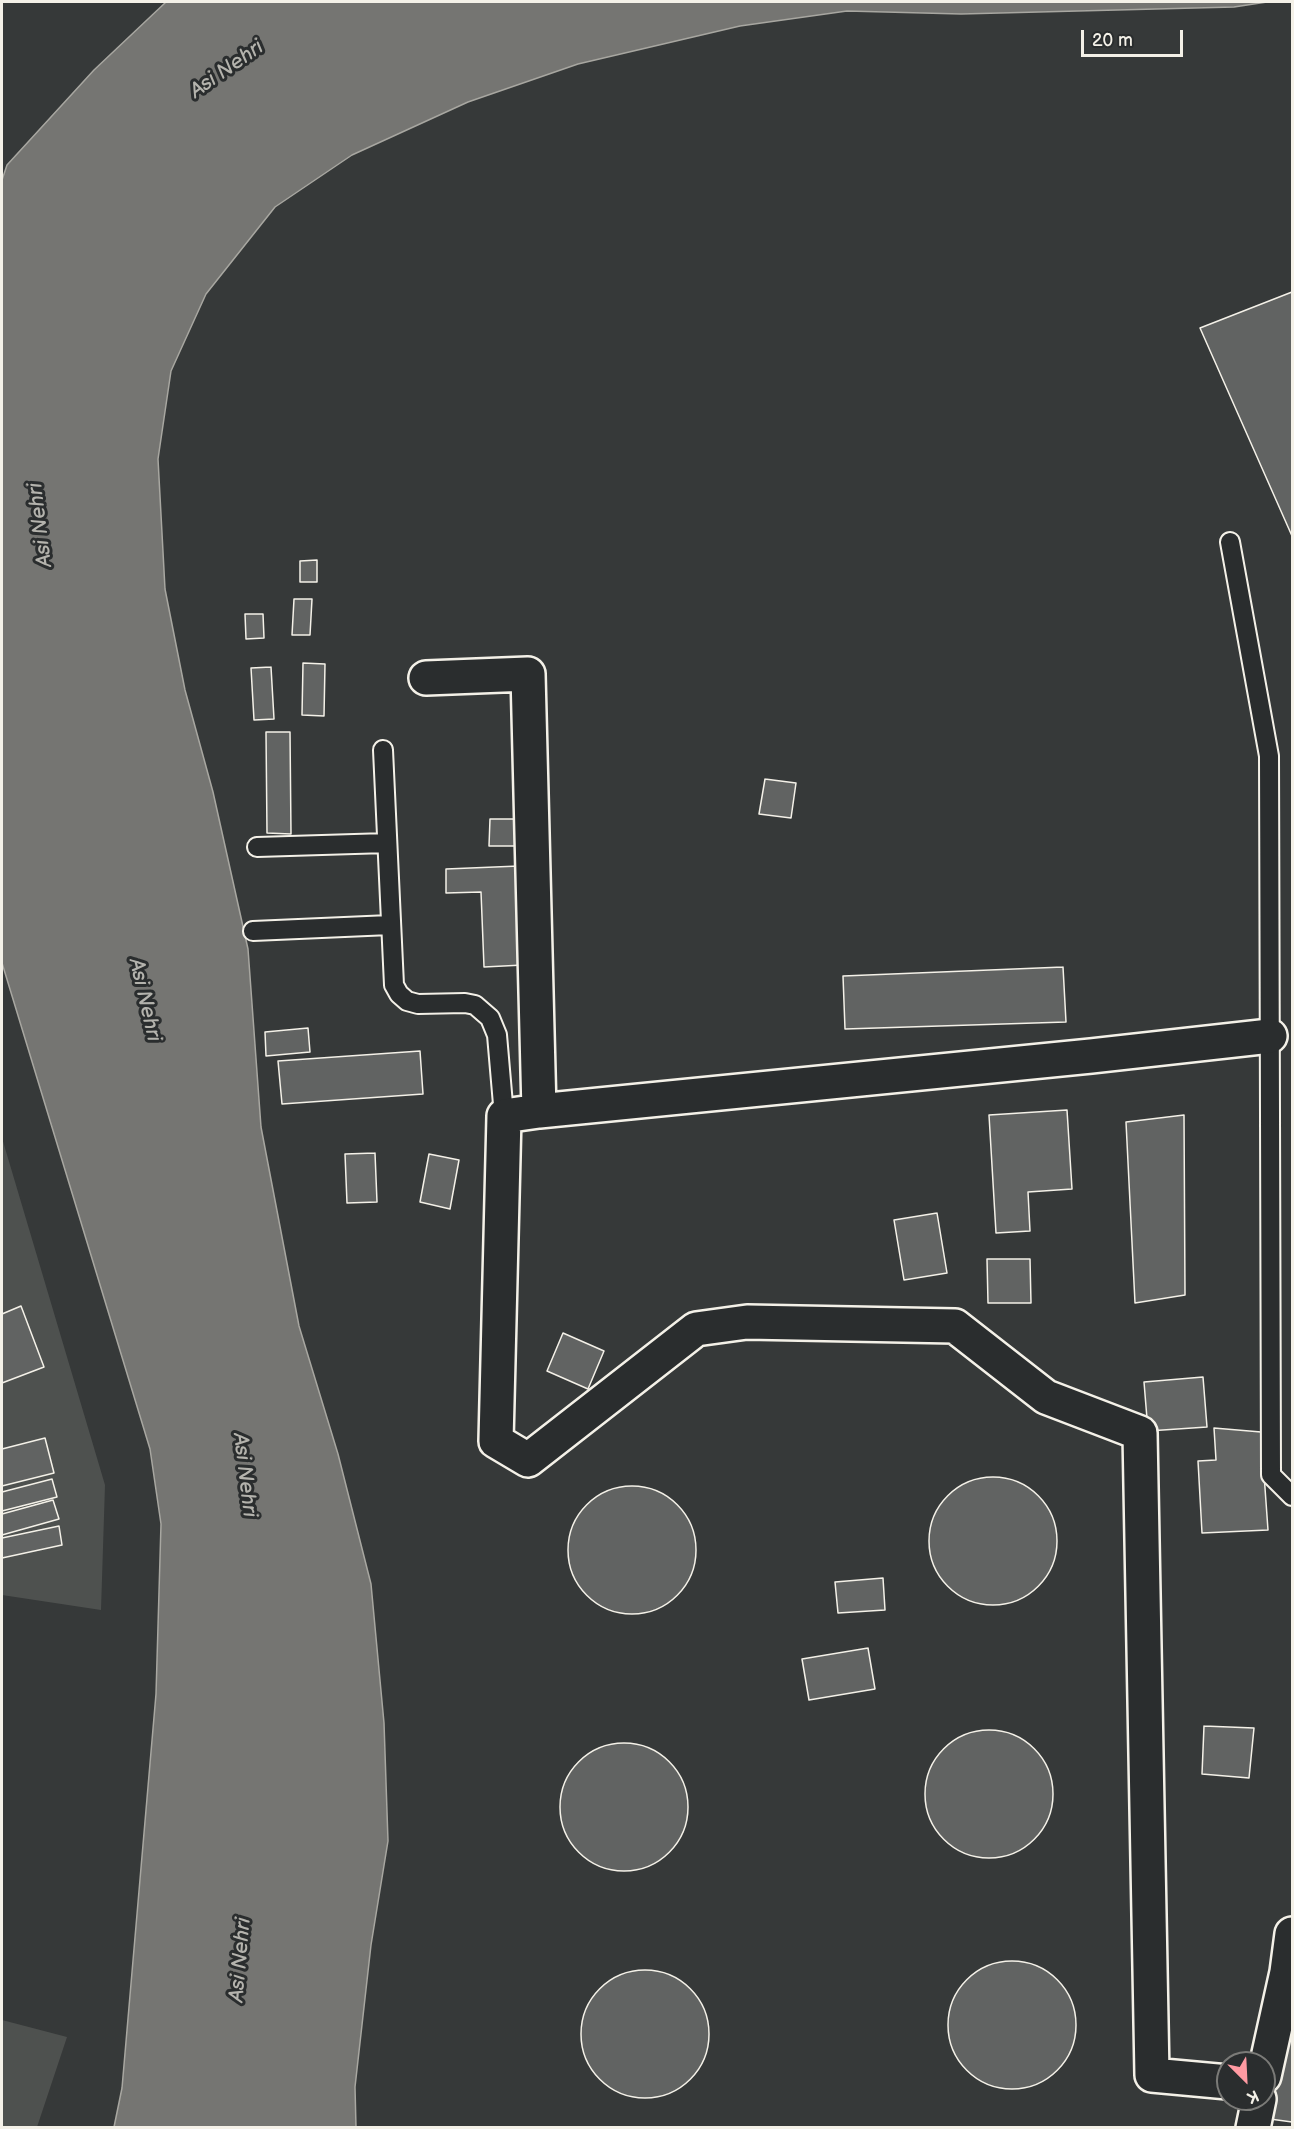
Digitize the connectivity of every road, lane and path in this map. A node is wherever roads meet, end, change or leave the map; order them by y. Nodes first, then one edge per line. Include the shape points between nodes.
1 (1230, 542) dead end
2 (426, 678) dead end
3 (383, 750) dead end
4 (387, 843) junction
5 (257, 847) dead end
6 (390, 925) junction
7 (253, 931) dead end
8 (1270, 1036) junction
9 (539, 1111) junction
10 (504, 1116) junction
11 (1293, 1496) edge
12 (1293, 1934) edge
13 (1270, 2051) edge
14 (1216, 2081) edge
15 (1256, 2111) edge
16 (1252, 2127) edge

1 - 8 lane via 1269,756
2 - 9 street via 528,674
3 - 4 lane
4 - 5 lane
4 - 6 lane
6 - 7 lane
6 - 10 lane via 394,985 399,994 418,1004 475,1005 490,1018 497,1035
8 - 9 street
8 - 11 lane via 1271,1475
9 - 10 street
10 - 14 street via 496,1441 528,1460 696,1329 747,1322 955,1326 1046,1397 1140,1433 1152,2076
12 - 13 street
15 - 16 street

